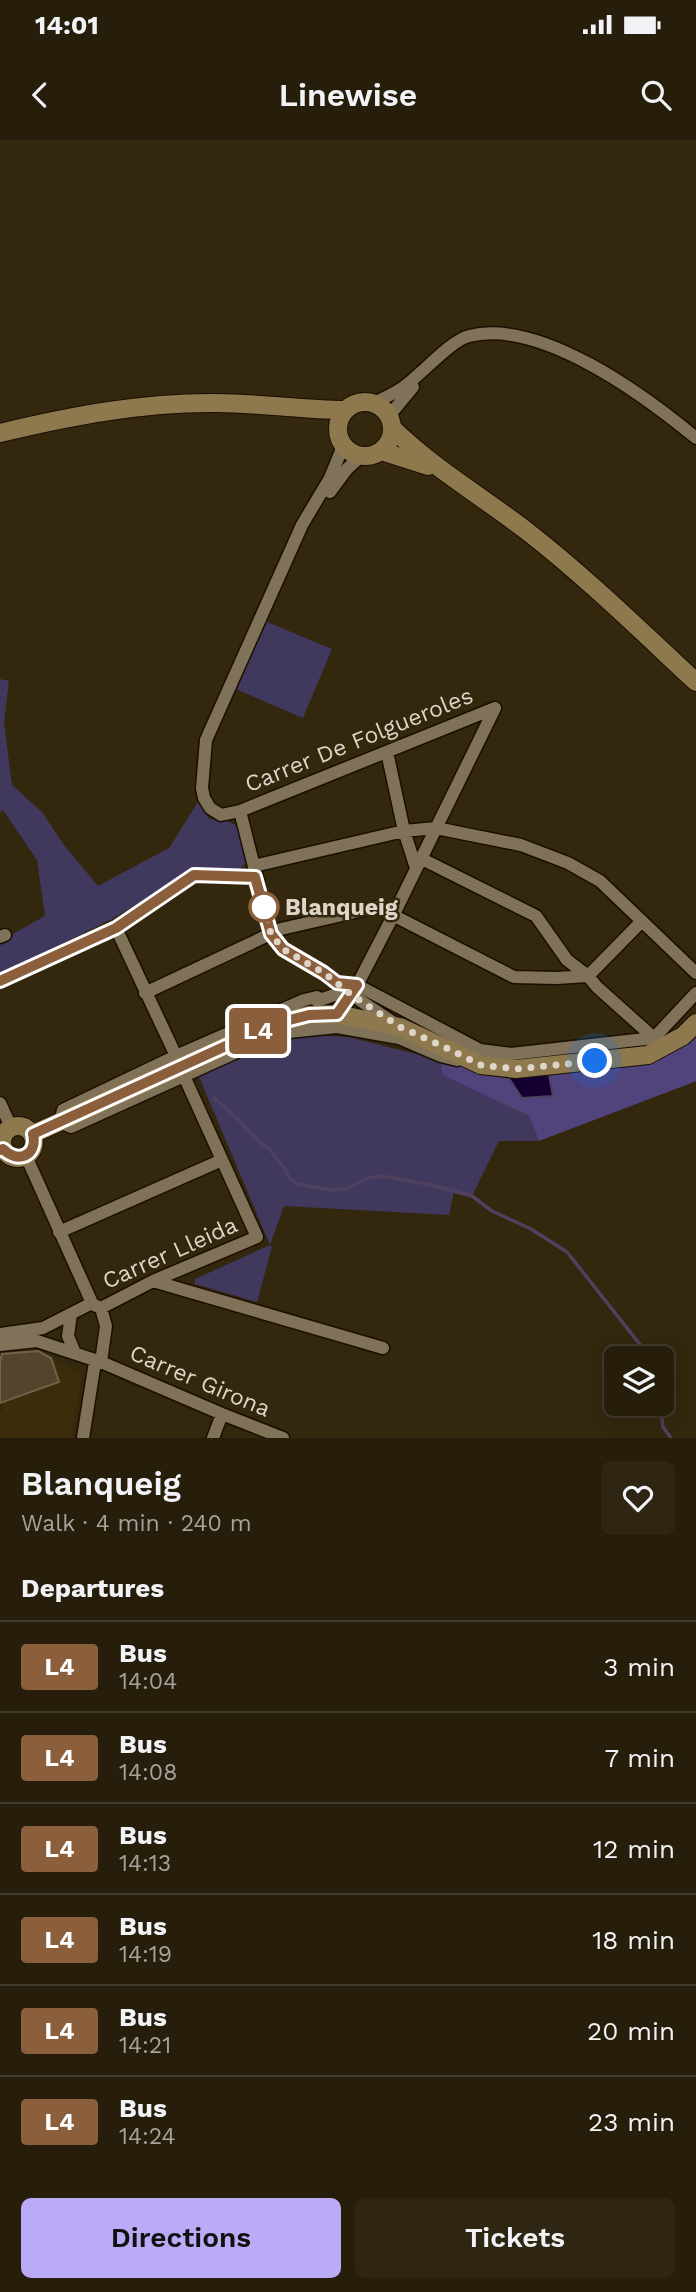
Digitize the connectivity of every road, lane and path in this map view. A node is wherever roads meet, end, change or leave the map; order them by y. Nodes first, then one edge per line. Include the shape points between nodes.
1 (455, 344) junction
2 (374, 403) junction
3 (281, 406) junction
4 (345, 410) junction
5 (390, 422) junction
6 (0, 433) edge
7 (696, 438) edge
8 (341, 441) junction
9 (381, 451) junction
10 (361, 456) junction
11 (447, 474) junction
12 (282, 569) junction
13 (696, 682) edge
14 (387, 752) junction
15 (240, 811) junction
16 (436, 828) junction
17 (404, 831) junction
18 (419, 864) junction
19 (255, 872) junction
20 (393, 916) junction
21 (642, 921) junction
22 (116, 928) junction
23 (271, 934) junction
24 (696, 973) edge
25 (589, 976) junction
26 (0, 982) edge
27 (354, 990) junction
28 (330, 992) junction
29 (145, 993) junction
30 (696, 993) edge
31 (337, 1014) junction
32 (696, 1023) edge
33 (274, 1024) junction
34 (400, 1027) junction
35 (654, 1038) junction
36 (176, 1056) junction
37 (481, 1065) junction
38 (184, 1076) junction
39 (0, 1104) edge
40 (60, 1122) junction
41 (11, 1127) junction
42 (33, 1134) junction
43 (2, 1149) edge
44 (26, 1156) junction
45 (222, 1160) junction
46 (59, 1232) junction
47 (153, 1281) junction
48 (97, 1306) junction
49 (71, 1314) junction
50 (0, 1334) edge
51 (0, 1345) edge
52 (383, 1348) dead end
53 (75, 1353) junction
54 (98, 1362) junction
55 (222, 1414) junction
56 (83, 1438) edge
57 (213, 1438) edge
58 (284, 1438) edge

1 - 2 street via 401,389
1 - 5 street via 409,391
1 - 7 street via 467,336 505,334 532,339 623,384
2 - 4 street via 357,402
2 - 5 street via 383,408
3 - 4 street
3 - 6 street via 216,403 120,409
3 - 8 street via 313,419
4 - 8 street via 338,421
5 - 9 street via 389,442
5 - 11 street via 410,446
8 - 10 street
8 - 12 street via 330,478
9 - 10 street
9 - 11 street
10 - 12 street via 315,511
11 - 13 street via 528,532
12 - 15 street via 206,740 204,798 221,815
14 - 15 street, Carrer De Folgueroles
14 - 16 street, Carrer De Folgueroles via 495,708
14 - 17 street
15 - 19 street
16 - 17 street
16 - 18 street
16 - 21 street via 521,845 568,863 600,881
17 - 18 street
17 - 19 street
18 - 20 street
18 - 25 street via 536,916 567,960
19 - 22 street via 194,875
19 - 23 street
20 - 23 street via 377,907
20 - 25 street via 514,977
20 - 27 street
21 - 24 street
21 - 25 street
22 - 26 street
22 - 29 street
23 - 28 street via 283,949 324,973
23 - 29 street
25 - 35 street
27 - 28 street
27 - 31 street
27 - 34 street
27 - 35 street via 480,1049 510,1054
28 - 31 street
28 - 33 street
28 - 36 street
29 - 36 street
30 - 35 street
31 - 33 street
31 - 34 street
32 - 37 street via 648,1055 516,1069
33 - 40 street
34 - 37 street
36 - 40 street via 63,1110
37 - 38 street via 441,1056 399,1038 337,1027 279,1033
38 - 40 street via 71,1127
38 - 45 street
39 - 41 street
40 - 42 street
41 - 42 street via 19,1125
41 - 43 street
42 - 44 street via 35,1143
43 - 44 street via 17,1158
44 - 46 street
45 - 46 street
45 - 47 street, Carrer Lleida via 257,1237
46 - 48 street
47 - 48 street, Carrer Lleida
47 - 52 street
48 - 49 street, Carrer Lleida
48 - 54 street, Carrer Lleida via 106,1326
49 - 50 street, Carrer Lleida via 43,1328
49 - 53 street via 68,1336
51 - 53 street via 37,1340
53 - 54 street
54 - 55 street, Carrer Girona
54 - 56 street, Carrer Lleida
55 - 57 street
55 - 58 street, Carrer Girona

